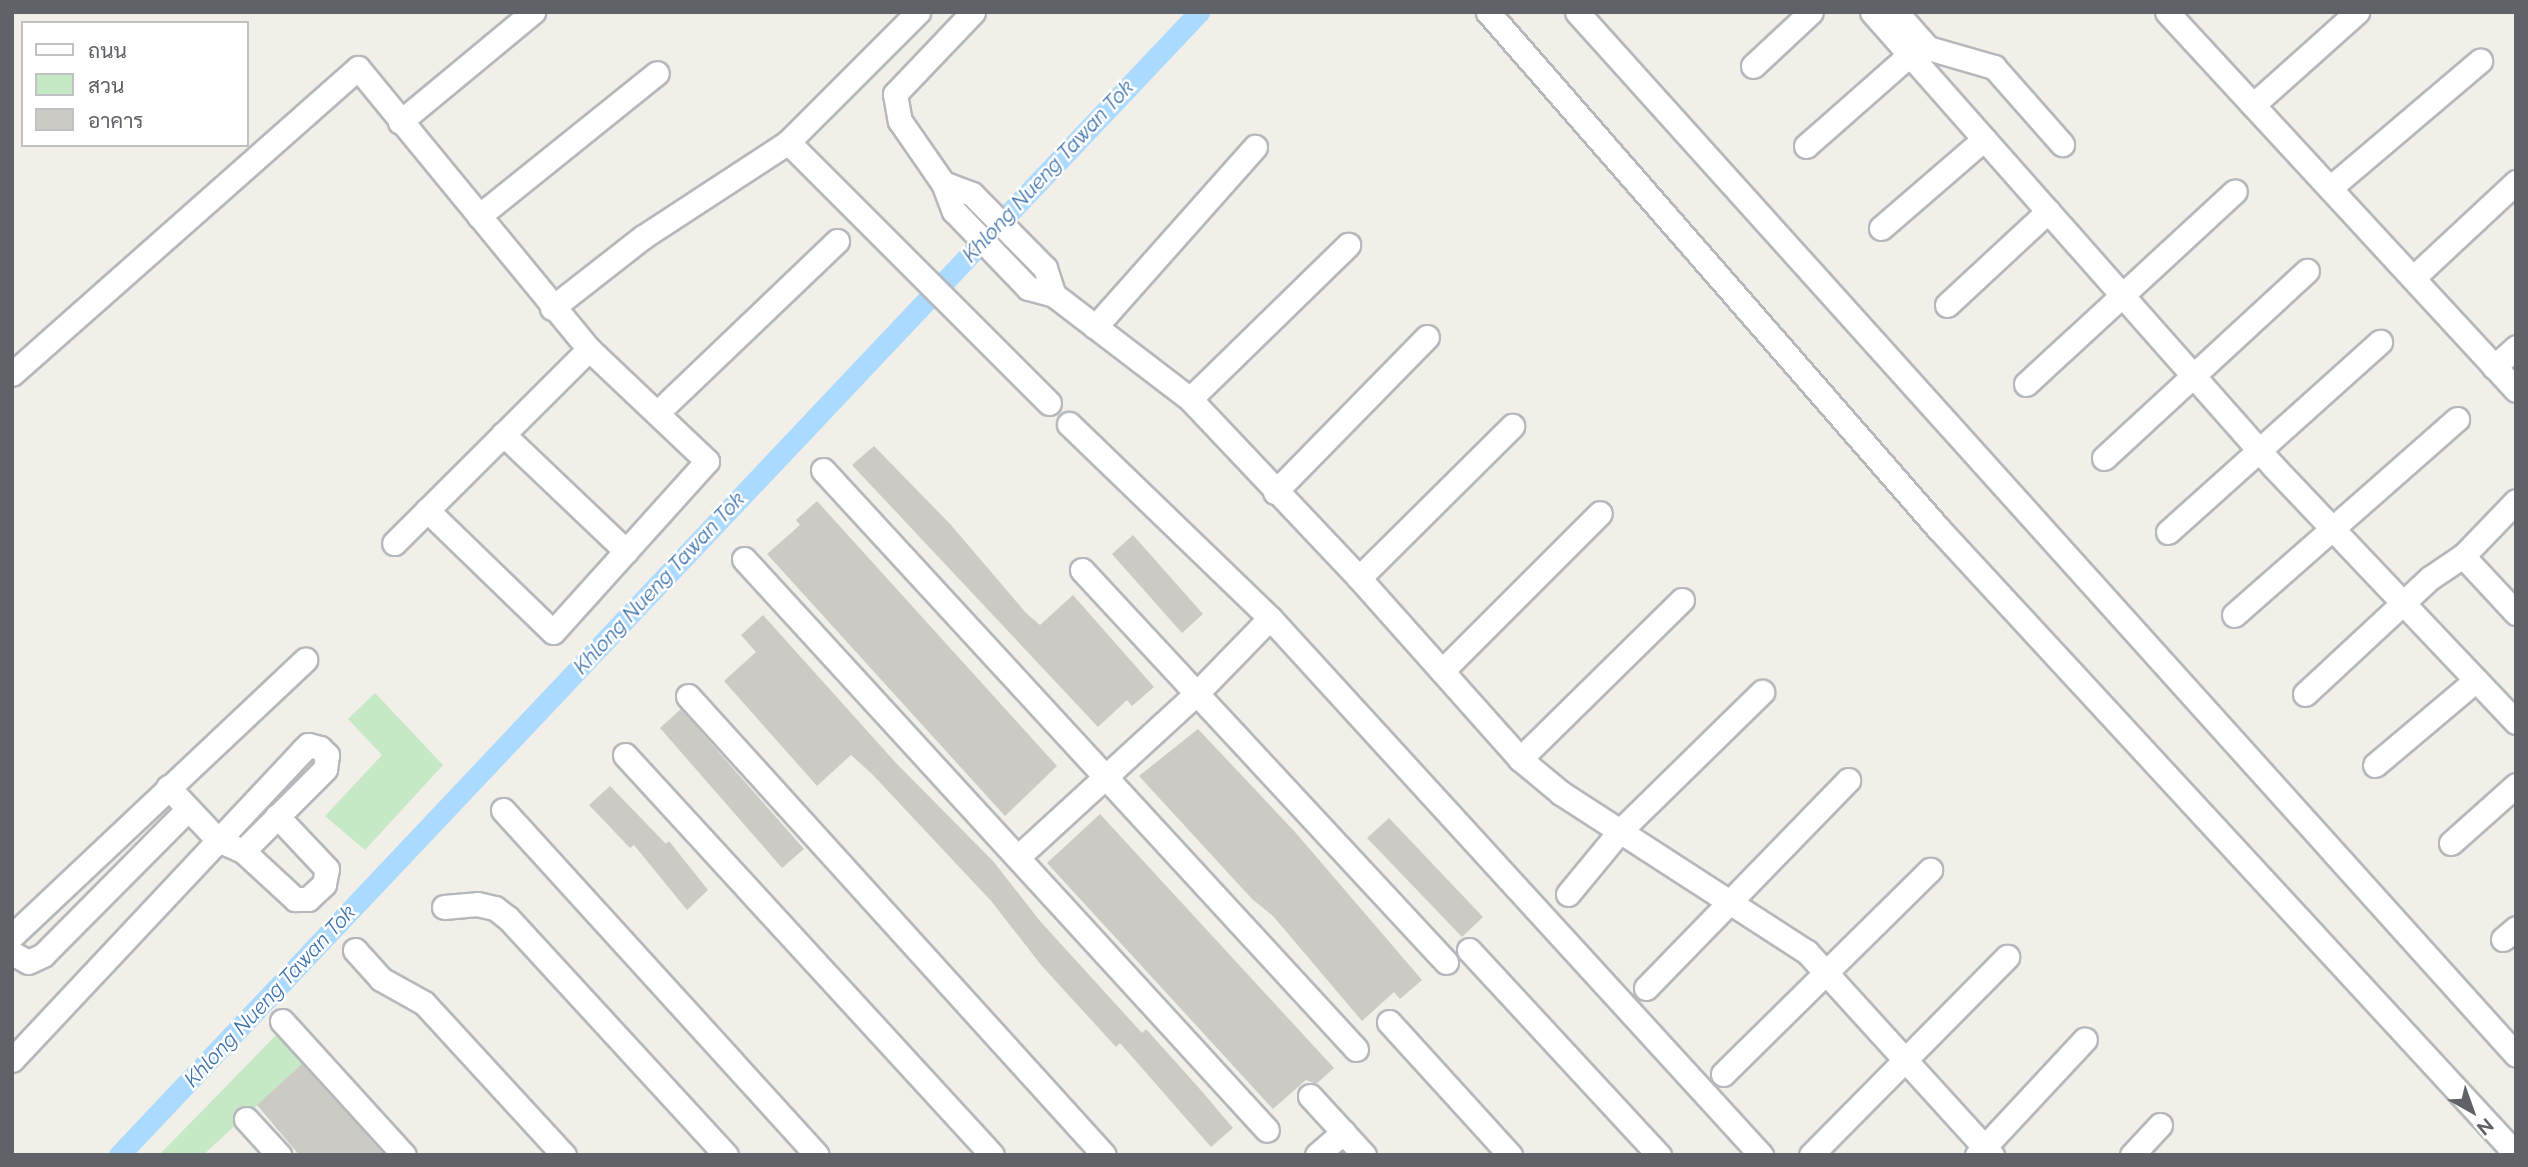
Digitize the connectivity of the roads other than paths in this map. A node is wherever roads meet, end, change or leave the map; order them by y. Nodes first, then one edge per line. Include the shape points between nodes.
1 (533, 12) edge
2 (918, 12) edge
3 (973, 12) edge
4 (1488, 12) edge
5 (1577, 12) edge
6 (1811, 12) edge
7 (1872, 12) edge
8 (1896, 12) edge
9 (2357, 12) edge
10 (2178, 16) edge
11 (1908, 56) junction
12 (2480, 61) dead end
13 (1753, 66) dead end
14 (657, 73) dead end
15 (2253, 105) junction
16 (400, 122) junction
17 (1984, 139) junction
18 (788, 142) junction
19 (2062, 144) dead end
20 (1806, 146) dead end
21 (1255, 147) dead end
22 (2516, 182) edge
23 (943, 183) junction
24 (2330, 188) junction
25 (2235, 191) dead end
26 (2048, 211) junction
27 (479, 216) junction
28 (1881, 228) dead end
29 (837, 241) dead end
30 (1348, 245) dead end
31 (2307, 271) dead end
32 (2413, 278) junction
33 (1054, 295) junction
34 (2124, 296) junction
35 (1947, 305) dead end
36 (552, 308) junction
37 (1095, 327) junction
38 (1427, 337) dead end
39 (2380, 342) dead end
40 (2516, 347) edge
41 (589, 349) junction
42 (2494, 367) junction
43 (12, 374) edge
44 (2192, 374) junction
45 (2026, 384) dead end
46 (2516, 390) edge
47 (1190, 400) junction
48 (1049, 404) dead end
49 (656, 414) junction
50 (2456, 419) dead end
51 (1069, 425) dead end
52 (1511, 426) dead end
53 (503, 434) junction
54 (2260, 452) junction
55 (2104, 458) dead end
56 (823, 470) dead end
57 (1275, 492) junction
58 (2516, 501) edge
59 (427, 510) junction
60 (1600, 513) dead end
61 (2332, 528) junction
62 (2168, 532) dead end
63 (394, 543) dead end
64 (626, 551) junction
65 (2463, 556) junction
66 (744, 559) dead end
67 (1082, 570) dead end
68 (1359, 578) junction
69 (1682, 600) dead end
70 (2403, 602) junction
71 (2516, 613) edge
72 (2234, 615) dead end
73 (1270, 618) junction
74 (306, 660) dead end
75 (1443, 671) junction
76 (2476, 680) junction
77 (1762, 692) dead end
78 (1196, 694) junction
79 (2305, 694) dead end
80 (688, 696) dead end
81 (2516, 722) edge
82 (625, 755) dead end
83 (1520, 759) junction
84 (2375, 765) dead end
85 (1107, 775) junction
86 (1848, 780) dead end
87 (2516, 785) edge
88 (168, 787) junction
89 (188, 808) junction
90 (503, 810) dead end
91 (277, 816) junction
92 (1620, 831) junction
93 (218, 840) junction
94 (2451, 843) dead end
95 (243, 851) junction
96 (1019, 856) junction
97 (1930, 870) dead end
98 (1567, 894) dead end
99 (1729, 899) junction
100 (444, 906) dead end
101 (12, 936) edge
102 (355, 950) dead end
103 (1469, 950) dead end
104 (12, 953) edge
105 (2007, 957) dead end
106 (1446, 962) dead end
107 (1825, 973) junction
108 (1646, 988) dead end
109 (282, 1021) dead end
110 (1389, 1022) dead end
111 (2085, 1039) dead end
112 (1356, 1049) dead end
113 (2516, 1055) edge
114 (12, 1060) edge
115 (1904, 1060) junction
116 (1723, 1074) dead end
117 (1310, 1096) dead end
118 (246, 1119) dead end
119 (2160, 1125) dead end
120 (1267, 1130) dead end
121 (1343, 1132) junction
122 (1985, 1152) edge
123 (2516, 1154) edge
124 (279, 1155) edge
125 (404, 1155) edge
126 (564, 1155) edge
127 (726, 1155) edge
128 (817, 1155) edge
129 (992, 1155) edge
130 (1104, 1155) edge
131 (1317, 1155) edge
132 (1364, 1155) edge
133 (1510, 1155) edge
134 (1659, 1155) edge
135 (1761, 1155) edge
136 (1811, 1155) edge
137 (2132, 1155) edge

1 - 16 street
2 - 18 street
3 - 23 street via 895,94 900,121
4 - 123 street via 1938,528
5 - 113 street
6 - 13 street
7 - 11 street
8 - 19 street via 1928,48 1994,67
9 - 15 street
10 - 15 street
11 - 17 street
11 - 20 street
12 - 24 street
14 - 27 street
15 - 24 street
16 - 27 street
16 - 43 street via 358,68
17 - 26 street
17 - 28 street
18 - 36 street via 643,237
18 - 48 street
21 - 37 street
22 - 32 street
23 - 33 street via 972,194 1045,268
23 - 33 street via 954,211 1028,288
24 - 32 street
25 - 34 street
26 - 34 street
26 - 35 street
27 - 36 street
29 - 49 street
30 - 47 street
31 - 44 street
32 - 42 street
33 - 37 street
34 - 44 street
34 - 45 street
36 - 41 street
37 - 47 street
38 - 57 street
39 - 54 street
40 - 42 street
41 - 49 street
41 - 53 street
42 - 46 street
44 - 54 street
44 - 55 street
47 - 57 street
49 - 64 street via 706,461
50 - 61 street
51 - 73 street
52 - 68 street
53 - 59 street
53 - 64 street
54 - 61 street
54 - 62 street
56 - 85 street
57 - 68 street
58 - 65 street
59 - 63 street
59 - 64 street via 554,632
60 - 75 street
61 - 70 street
61 - 72 street
65 - 70 street
65 - 71 street
66 - 96 street
67 - 78 street
68 - 75 street
69 - 83 street
70 - 76 street
70 - 79 street
73 - 78 street
73 - 135 street
74 - 88 street
75 - 83 street
76 - 81 street
76 - 84 street
77 - 92 street
78 - 85 street
78 - 106 street
80 - 130 street
82 - 129 street
83 - 92 street via 1561,793
85 - 96 street
85 - 112 street
86 - 99 street
87 - 94 street
88 - 89 street
88 - 101 street
89 - 93 street
89 - 104 street via 43,955 28,962
90 - 128 street
91 - 93 street via 325,769 327,755 315,744 303,750
91 - 95 street
91 - 95 street via 323,863 327,869 324,884 300,901
92 - 98 street
92 - 99 street
93 - 95 street
93 - 114 street
96 - 120 street
97 - 107 street
99 - 107 street via 1807,952
99 - 108 street
100 - 127 street via 477,904 508,918
102 - 126 street via 381,979 424,1003
103 - 134 street
105 - 115 street
107 - 115 street
107 - 116 street
109 - 125 street
110 - 133 street
111 - 122 street
115 - 122 street
115 - 136 street
117 - 121 street
118 - 124 street
119 - 137 street
121 - 131 street
121 - 132 street

